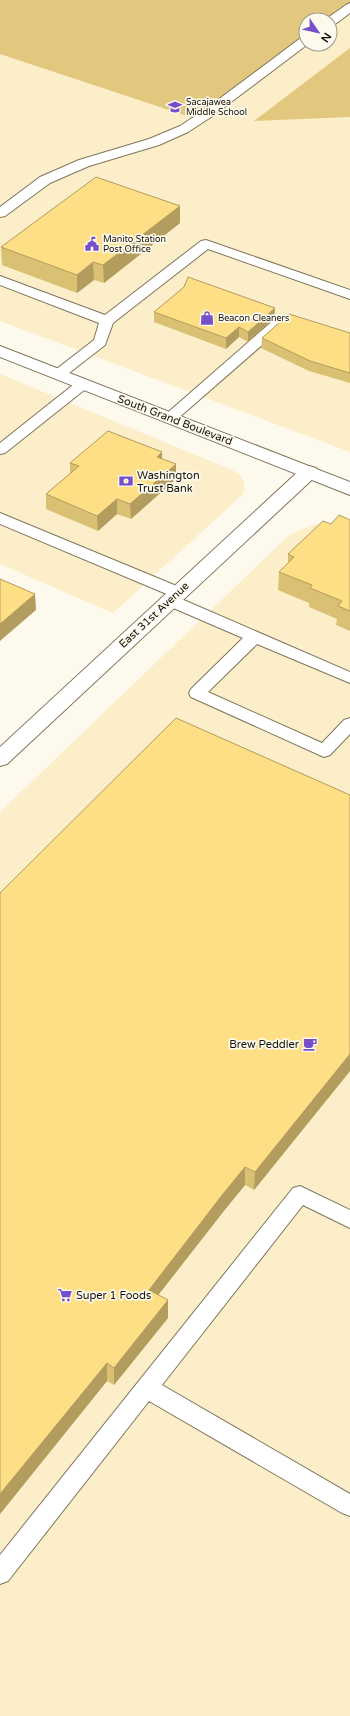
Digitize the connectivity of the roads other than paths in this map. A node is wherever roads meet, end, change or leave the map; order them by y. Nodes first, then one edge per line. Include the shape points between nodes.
1 (350, 7) edge
2 (338, 16) edge
3 (298, 46) edge
4 (0, 213) edge
5 (0, 280) edge
6 (350, 295) edge
7 (108, 322) junction
8 (281, 322) edge
9 (0, 351) edge
10 (59, 374) junction
11 (83, 384) junction
12 (170, 418) junction
13 (0, 450) edge
14 (308, 472) junction
15 (350, 489) edge
16 (0, 518) edge
17 (174, 597) junction
18 (254, 637) junction
19 (350, 678) edge
20 (350, 724) edge
21 (0, 759) edge
22 (350, 1220) edge
23 (147, 1388) junction
24 (350, 1506) edge
25 (0, 1574) edge

1 - 2 lane
3 - 4 lane via 184,129 154,142 84,163 45,180
5 - 7 lane
6 - 7 lane via 206,244
7 - 10 lane via 100,342
8 - 12 lane
9 - 10 street, South Grand Boulevard
10 - 11 street, South Grand Boulevard
11 - 12 street, South Grand Boulevard
11 - 13 lane
12 - 14 street, South Grand Boulevard
14 - 15 street, South Grand Boulevard
14 - 17 street, East 31st Avenue
16 - 17 lane
17 - 18 lane
17 - 21 street, East 31st Avenue
18 - 19 lane
18 - 20 lane via 197,693 324,751
22 - 23 lane via 300,1194
23 - 24 lane
23 - 25 lane

